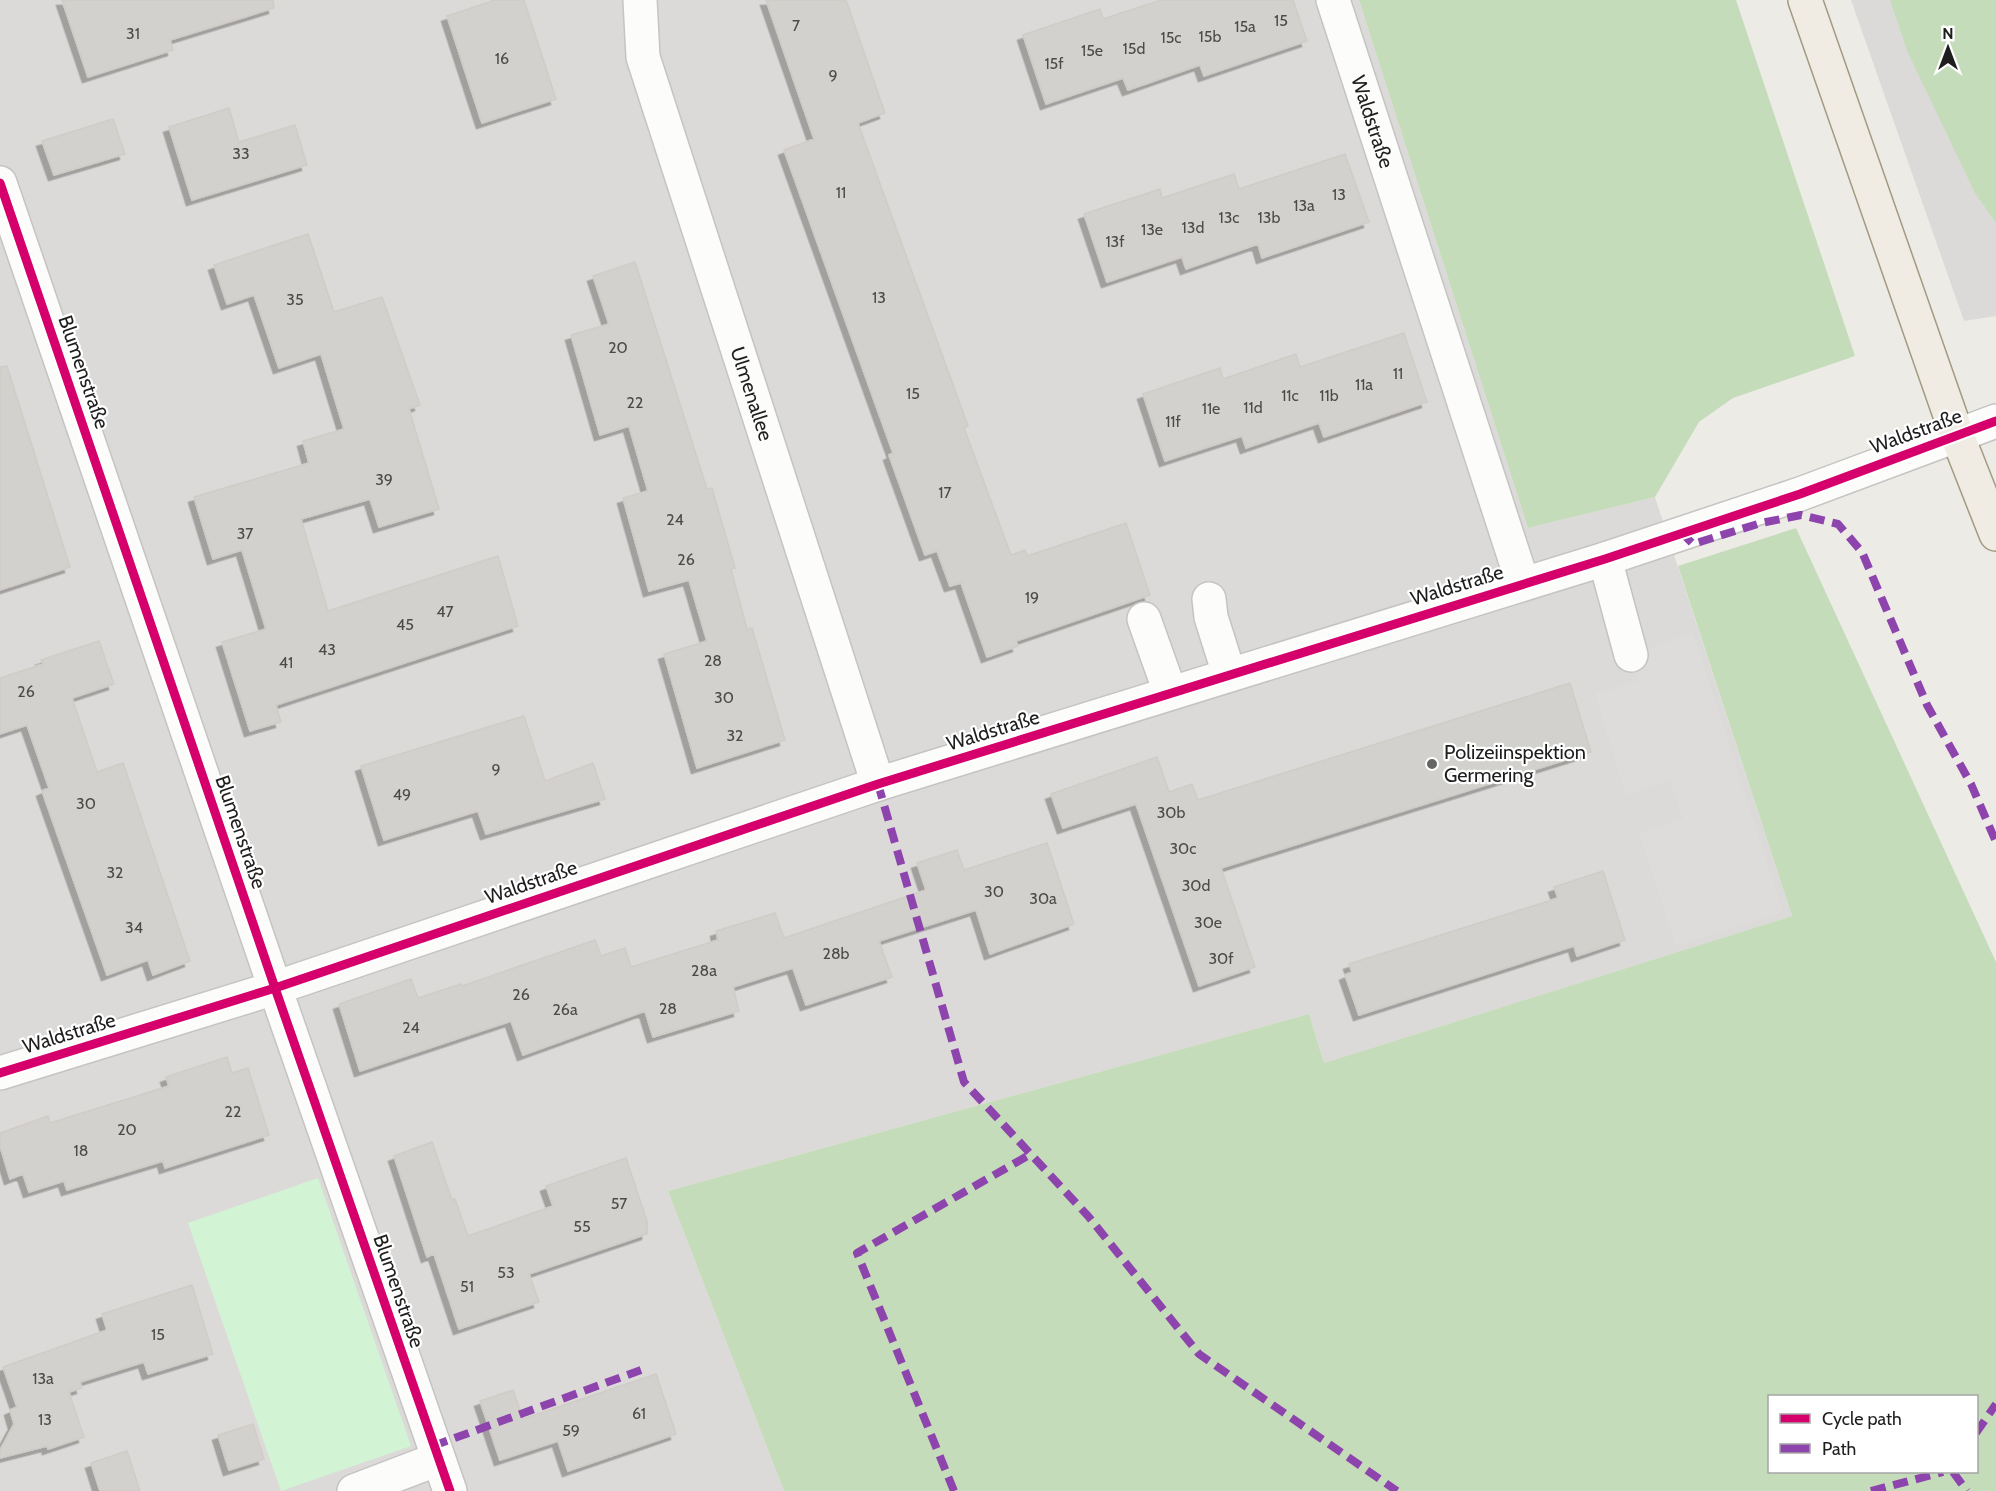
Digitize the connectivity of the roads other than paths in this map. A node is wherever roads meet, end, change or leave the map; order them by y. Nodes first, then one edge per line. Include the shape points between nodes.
1 (640, 0) edge
2 (1333, 0) edge
3 (1805, 0) edge
4 (0, 183) edge
5 (1996, 421) edge
6 (1957, 435) junction
7 (1996, 534) edge
8 (1605, 559) junction
9 (1523, 584) junction
10 (1209, 599) dead end
11 (1144, 619) dead end
12 (1631, 655) dead end
13 (1229, 674) junction
14 (1170, 692) junction
15 (879, 784) junction
16 (275, 988) junction
17 (0, 1073) edge
18 (438, 1459) junction
19 (354, 1491) edge
20 (450, 1491) edge

1 - 15 street, Ulmenallee via 643,57
2 - 9 street, Waldstraße
3 - 6 main road
4 - 16 street, Blumenstraße
5 - 6 street, Waldstraße
6 - 7 main road
6 - 8 street, Waldstraße via 1800,494
8 - 9 street, Waldstraße
8 - 12 street
9 - 13 street, Waldstraße
10 - 13 street
11 - 14 street
13 - 14 street, Waldstraße
14 - 15 street, Waldstraße
15 - 16 street, Waldstraße
16 - 17 street, Waldstraße
16 - 18 street, Blumenstraße
18 - 19 street
18 - 20 street, Blumenstraße

